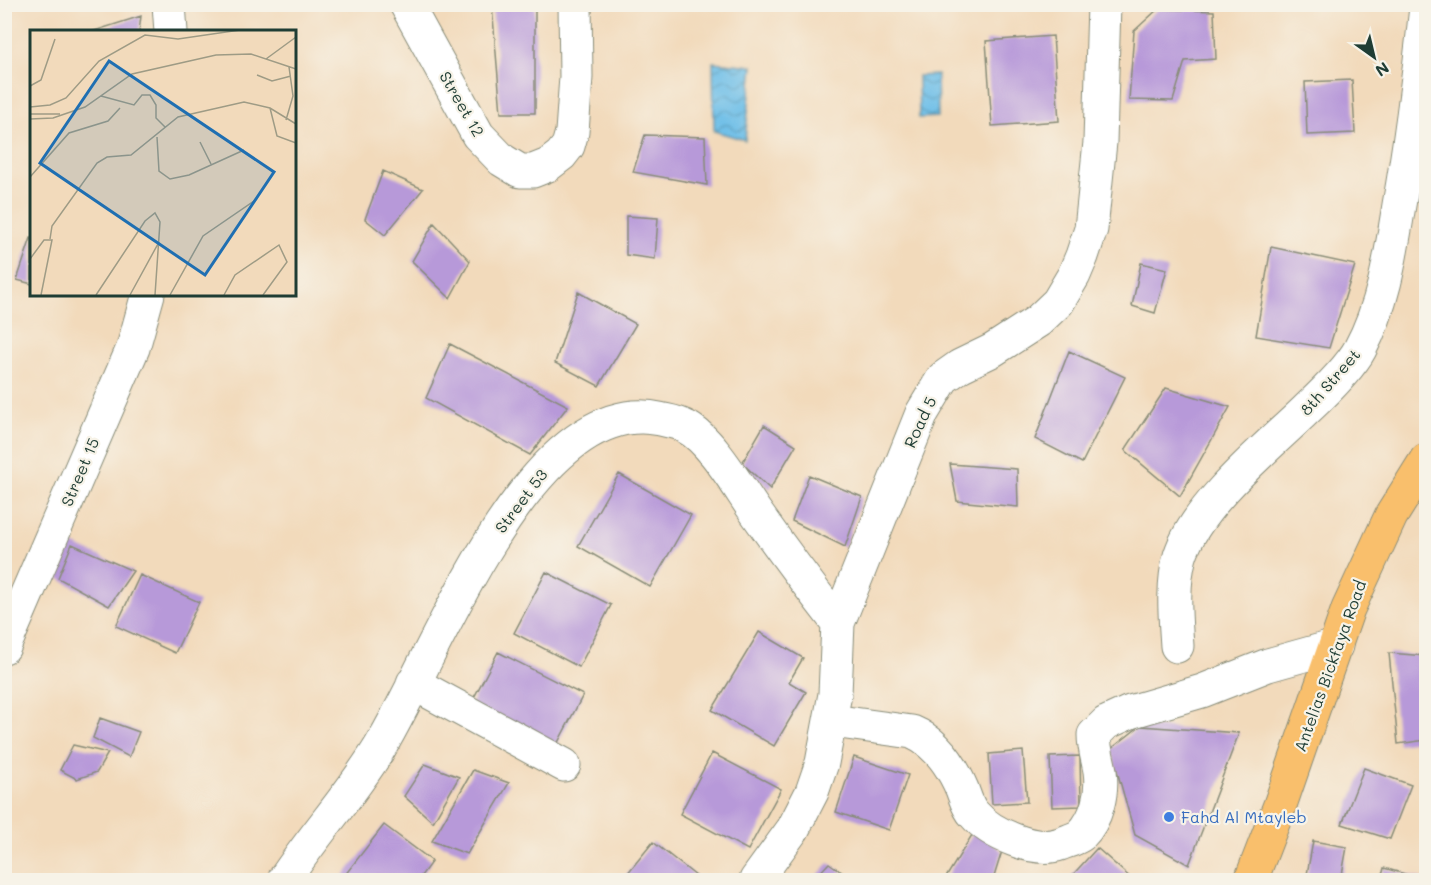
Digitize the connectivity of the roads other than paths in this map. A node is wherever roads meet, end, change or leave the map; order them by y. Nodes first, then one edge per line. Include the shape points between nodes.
1 (168, 4) edge
2 (575, 4) edge
3 (1104, 4) edge
4 (407, 6) edge
5 (1426, 7) edge
6 (171, 30) edge
7 (147, 296) edge
8 (1426, 460) edge
9 (838, 623) junction
10 (1177, 646) dead end
11 (1336, 646) junction
12 (4, 647) edge
13 (413, 683) junction
14 (832, 721) junction
15 (564, 765) dead end
16 (284, 880) edge
17 (756, 880) edge
18 (1251, 880) edge

1 - 6 street
2 - 4 street, Street 12 via 572,132 561,155 533,171 520,171 502,160 478,135
3 - 9 street, Road 5 via 1101,142 1093,218 1074,276 1058,302 1038,321 943,378 922,413
5 - 10 street, 8th Street via 1398,213 1374,318 1359,352 1320,397 1196,522 1180,555 1174,590
7 - 12 street, Street 15 via 133,348
8 - 11 highway, Antelias Bickfaya Road via 1391,516 1348,609
9 - 13 street, Street 53 via 722,463 692,430 646,416 626,417 579,438 543,470 499,526
9 - 14 street, Road 5
11 - 14 street via 1268,665 1106,723 1094,735 1100,772 1095,816 1080,836 1049,848 1026,844 996,830 973,813 944,759 923,737 912,732
11 - 18 highway, Antelias Bickfaya Road
13 - 15 street
13 - 16 street, Street 53 via 378,751
14 - 17 street, Road 5 via 812,792 793,829

